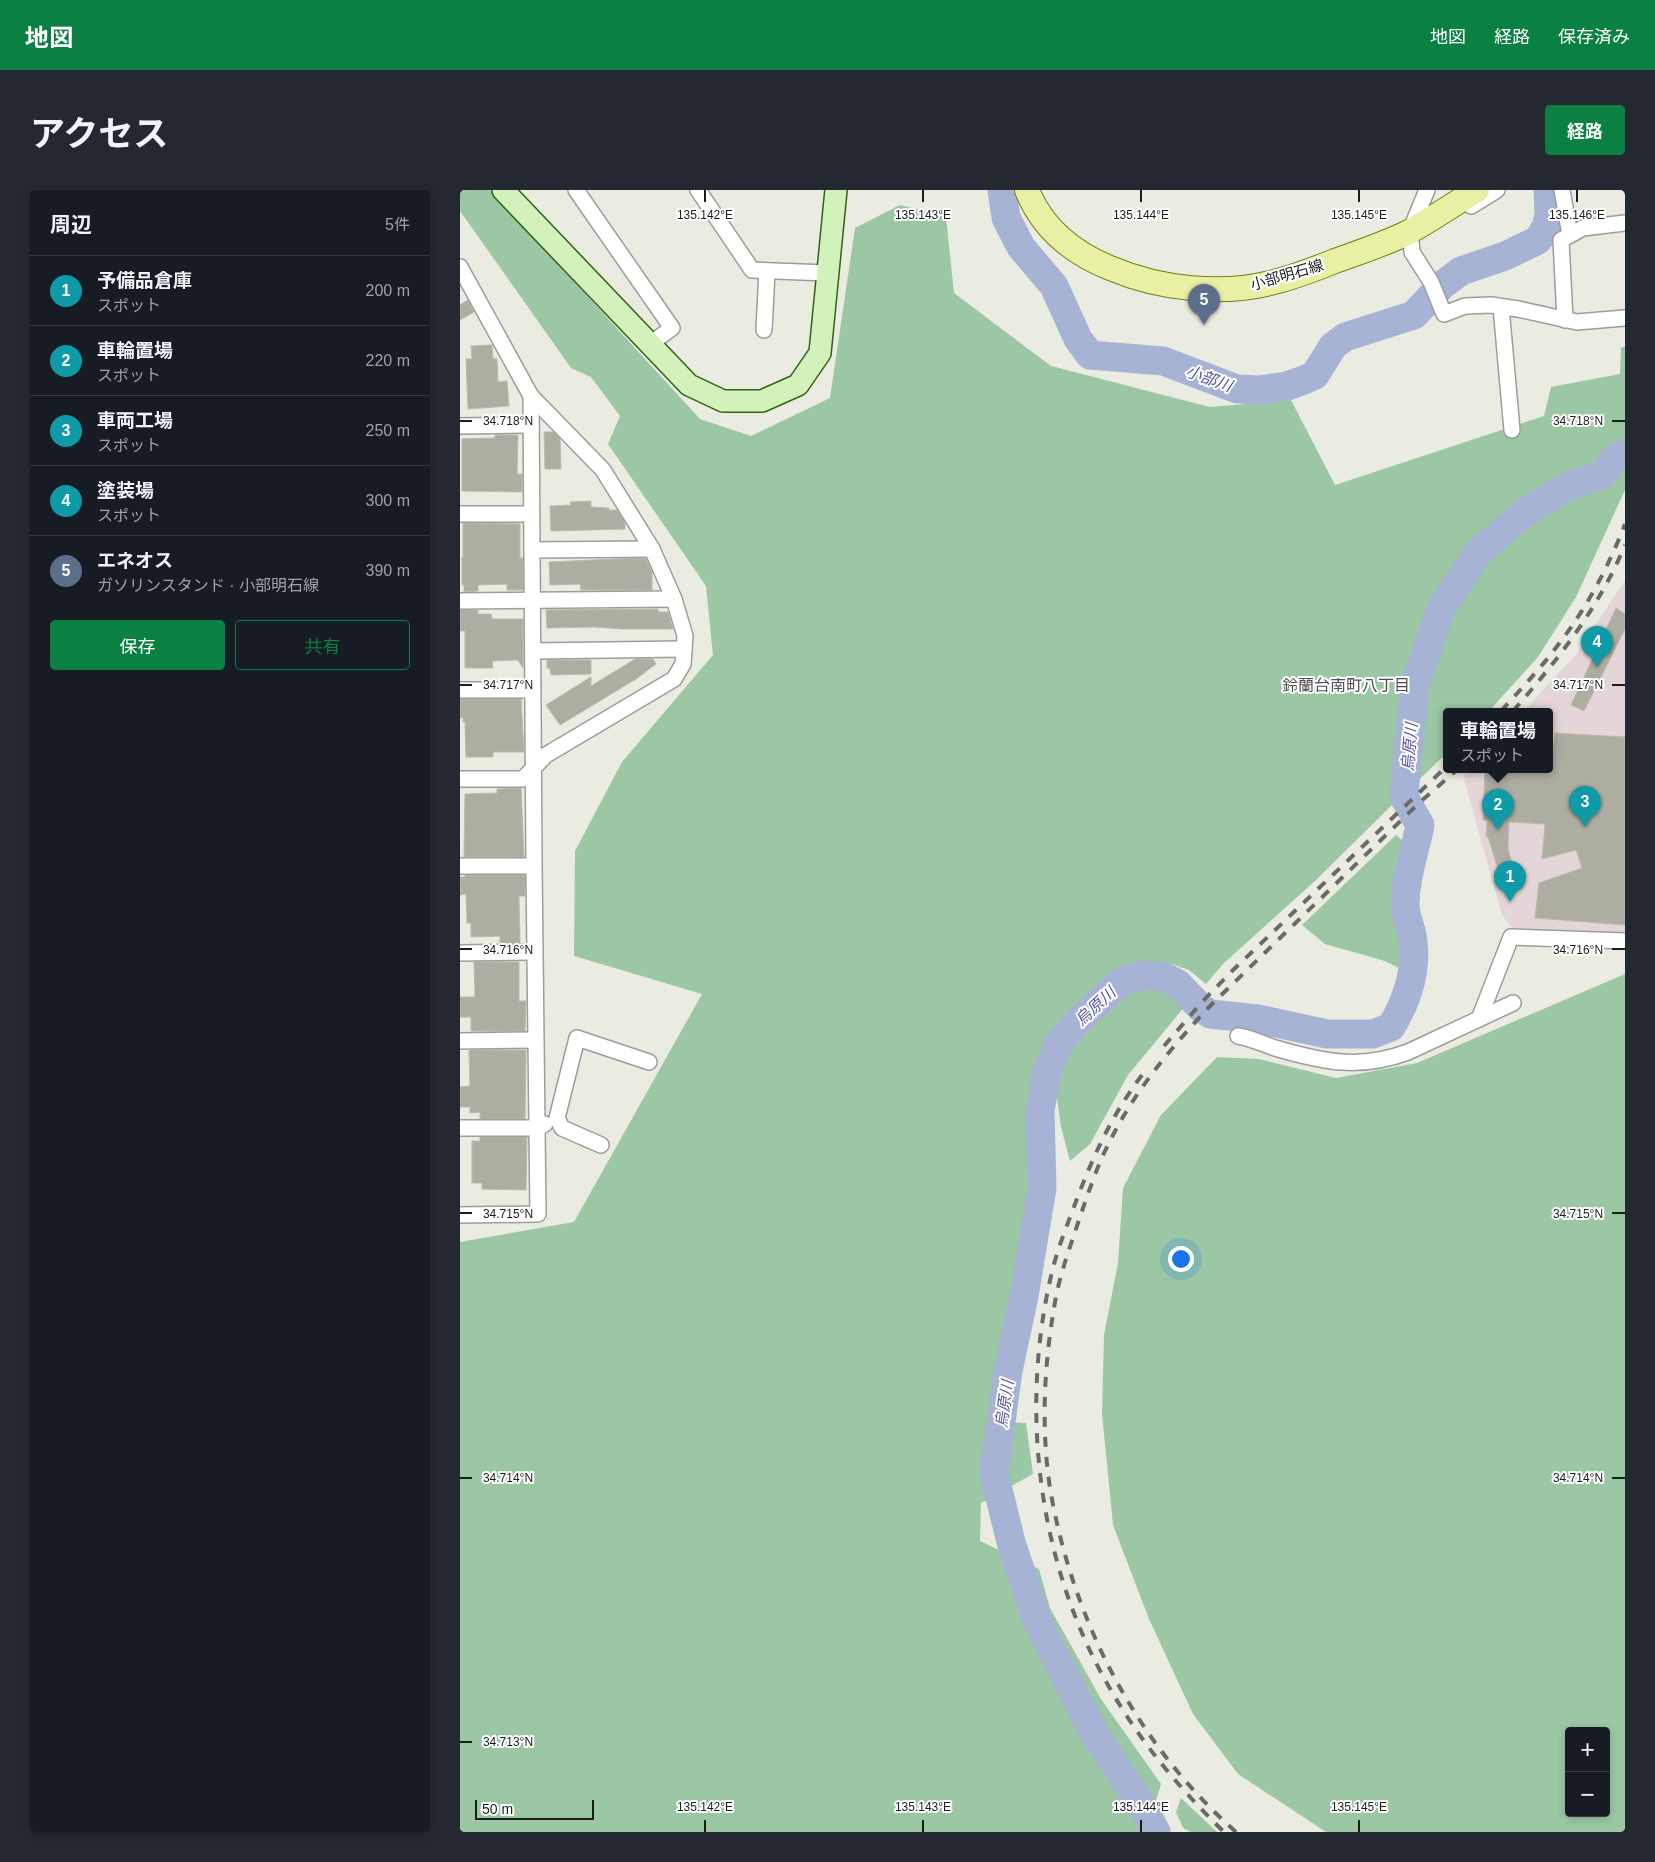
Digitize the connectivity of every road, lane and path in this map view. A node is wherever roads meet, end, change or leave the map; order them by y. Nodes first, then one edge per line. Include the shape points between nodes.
1 (503, 190) edge
2 (576, 190) edge
3 (698, 190) edge
4 (836, 190) edge
5 (1027, 190) edge
6 (1427, 190) edge
7 (1477, 190) edge
8 (1497, 190) edge
9 (1562, 190) edge
10 (1625, 223) edge
11 (1410, 231) junction
12 (1570, 235) junction
13 (767, 271) junction
14 (828, 273) junction
15 (462, 275) edge
16 (1501, 307) junction
17 (1625, 318) edge
18 (1566, 320) junction
19 (764, 330) dead end
20 (650, 344) junction
21 (531, 396) junction
22 (531, 425) junction
23 (460, 426) edge
24 (1512, 430) dead end
25 (460, 514) edge
26 (531, 514) junction
27 (652, 549) junction
28 (532, 550) junction
29 (674, 599) junction
30 (532, 600) junction
31 (460, 601) edge
32 (684, 649) junction
33 (533, 651) junction
34 (460, 690) edge
35 (533, 690) junction
36 (534, 768) junction
37 (460, 779) edge
38 (460, 866) edge
39 (534, 866) junction
40 (1625, 942) edge
41 (534, 952) junction
42 (460, 953) edge
43 (1513, 1003) dead end
44 (1479, 1019) junction
45 (1238, 1036) dead end
46 (535, 1040) junction
47 (460, 1041) edge
48 (649, 1062) dead end
49 (557, 1118) junction
50 (460, 1128) edge
51 (537, 1128) junction
52 (601, 1145) dead end
53 (460, 1215) edge

1 - 20 street
2 - 20 street via 672,328
3 - 13 street via 752,270
4 - 14 street
5 - 11 main road, 小部明石線 via 1045,223 1082,255 1152,283 1176,286 1228,288 1273,282 1388,242
6 - 11 street
7 - 11 main road, 小部明石線
8 - 11 street via 1438,224
9 - 12 street
10 - 12 street via 1583,228
11 - 16 street via 1412,252 1431,282 1444,314 1465,306
12 - 18 street via 1561,240
13 - 14 street
13 - 19 street
14 - 20 street via 820,353 798,385 762,401 723,401 689,385
15 - 21 street
16 - 18 street
16 - 24 street
17 - 18 street
21 - 22 street
21 - 27 street via 602,470
22 - 23 street
22 - 26 street
25 - 26 street
26 - 28 street
27 - 28 street
27 - 29 street
28 - 30 street
29 - 30 street
29 - 32 street via 684,636
30 - 31 street
30 - 33 street
32 - 33 street
32 - 36 street via 683,664 674,679 546,755
33 - 35 street
34 - 35 street
35 - 36 street
36 - 37 street via 523,778
36 - 39 street
38 - 39 street
39 - 41 street
40 - 44 street via 1511,937
41 - 42 street
41 - 46 street
43 - 44 street
44 - 45 street via 1390,1059 1364,1063 1320,1060
46 - 47 street
46 - 51 street
48 - 49 street via 576,1038
49 - 51 street
49 - 52 street via 562,1128
50 - 51 street
51 - 53 street via 538,1214

